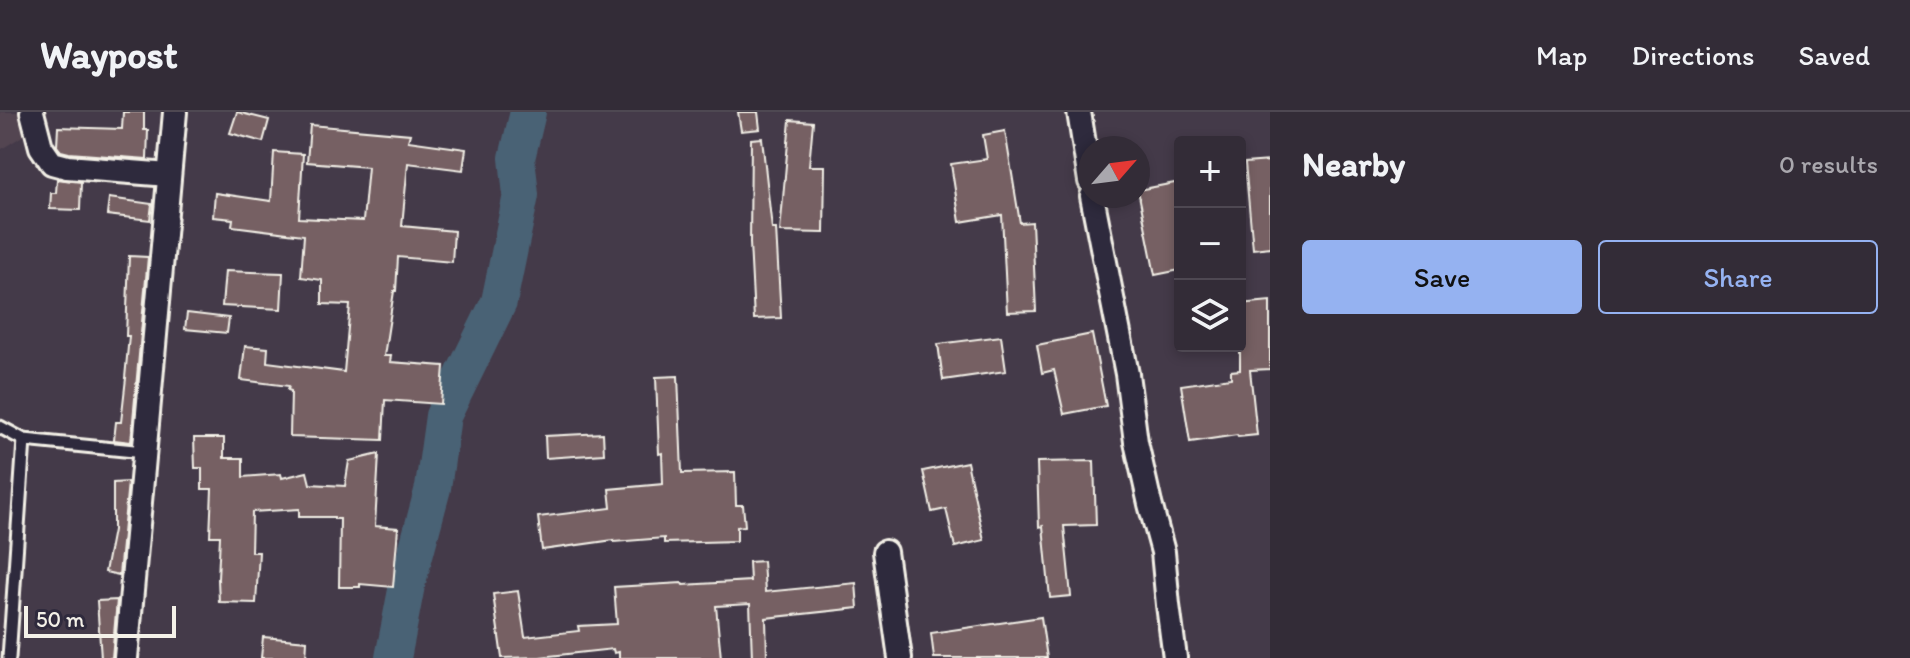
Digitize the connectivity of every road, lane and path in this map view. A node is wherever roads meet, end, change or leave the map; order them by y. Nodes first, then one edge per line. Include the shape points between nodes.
1 (32, 112) edge
2 (175, 112) edge
3 (1079, 112) edge
4 (1083, 136) edge
5 (169, 175) junction
6 (1094, 208) edge
7 (0, 427) edge
8 (24, 440) junction
9 (144, 452) junction
10 (885, 552) dead end
11 (9, 658) edge
12 (126, 658) edge
13 (900, 658) edge
14 (1175, 658) edge

1 - 5 street via 41,147 52,163
2 - 5 street
3 - 4 street
5 - 9 street
6 - 14 street via 1136,442 1163,552
7 - 8 lane
8 - 9 lane
8 - 11 lane
9 - 12 street
10 - 13 street

